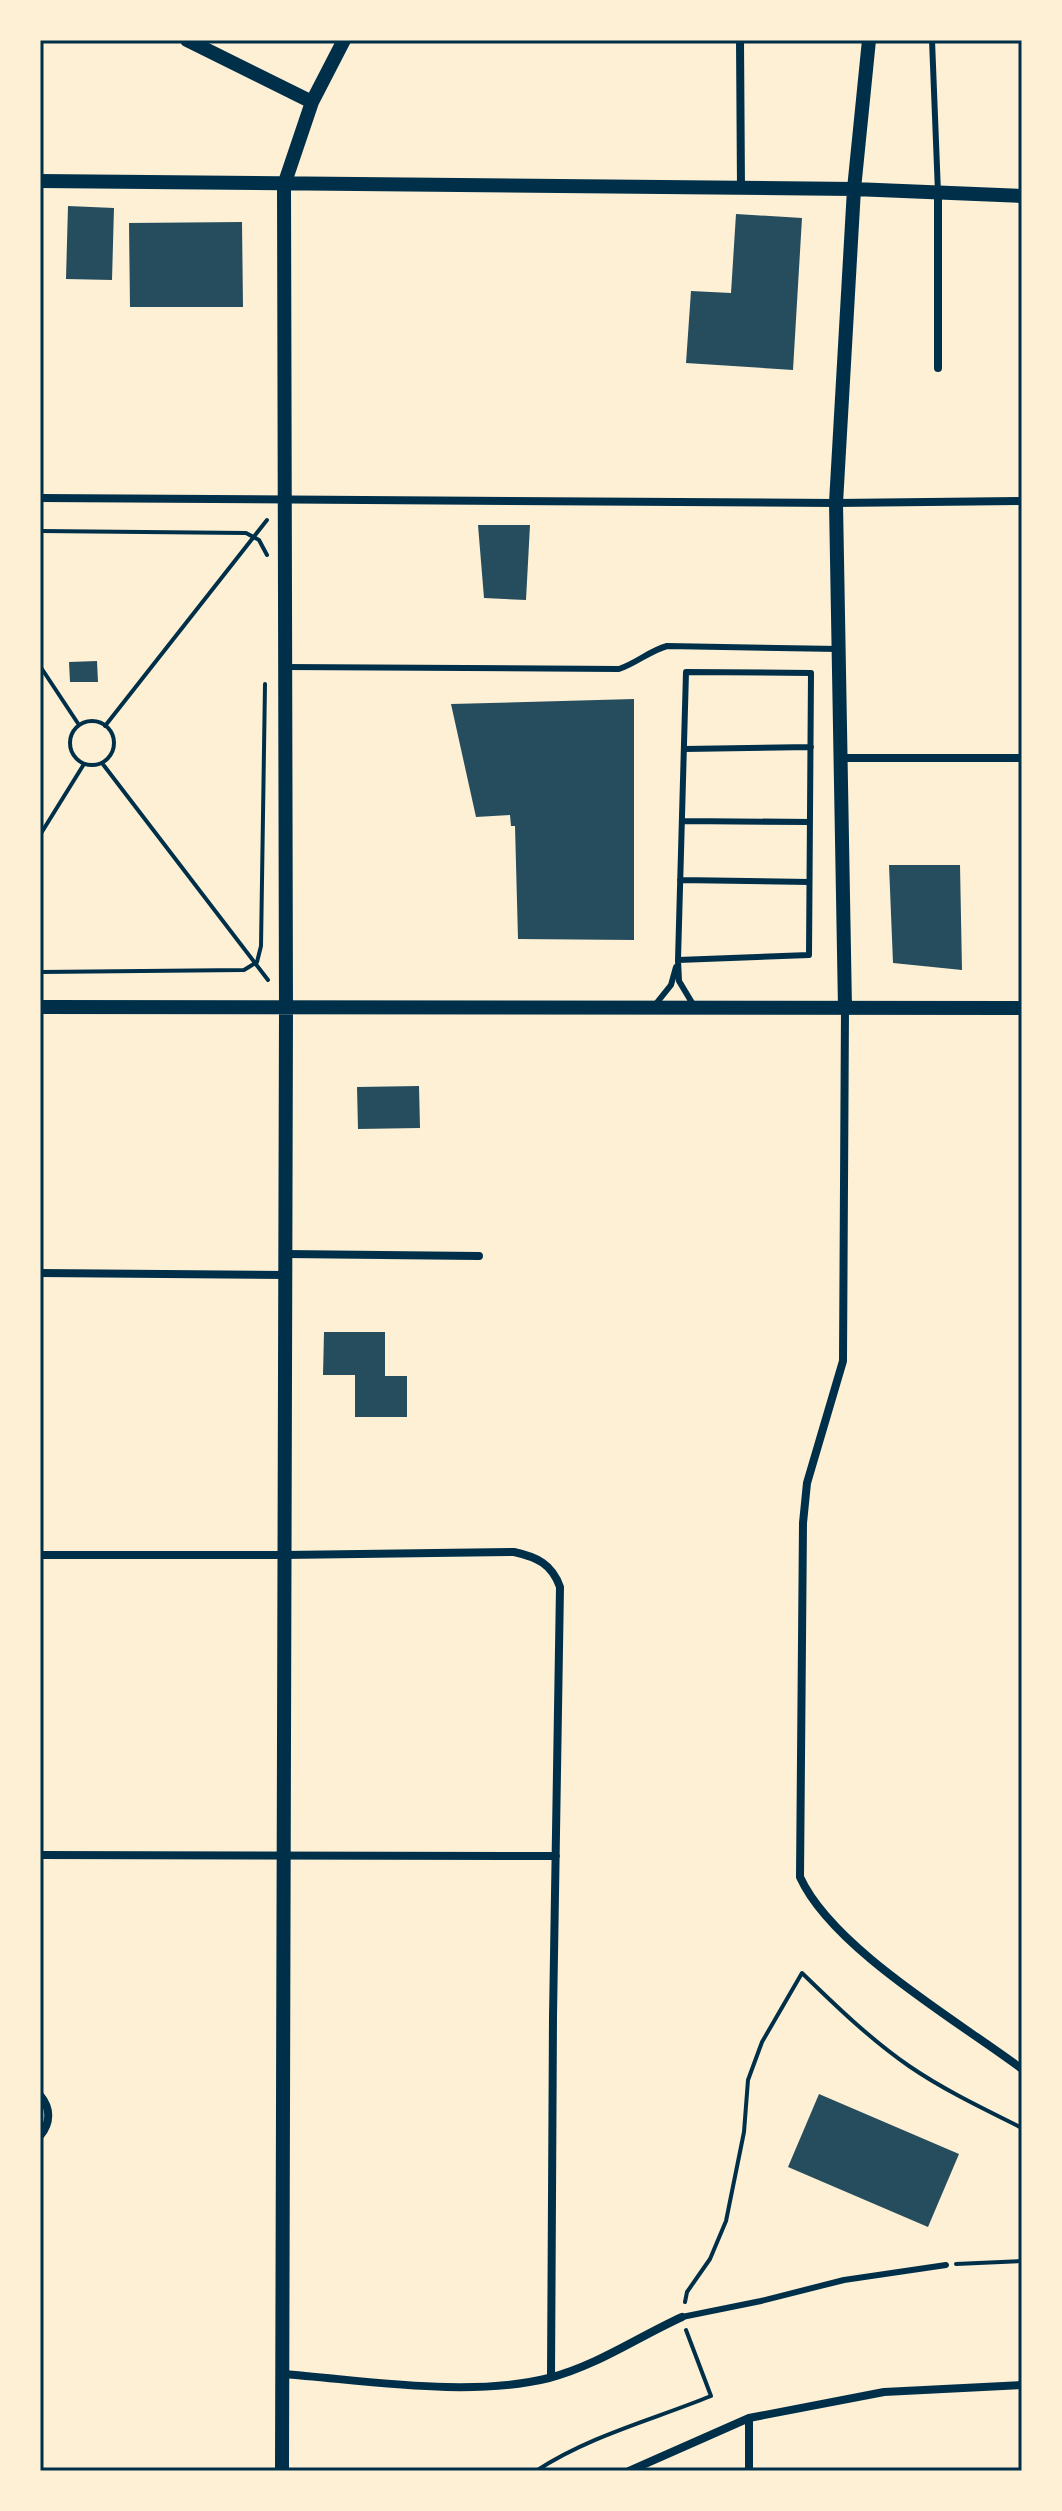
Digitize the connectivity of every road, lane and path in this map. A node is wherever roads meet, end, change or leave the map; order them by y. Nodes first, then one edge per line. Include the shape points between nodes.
1 (187, 40) edge
2 (344, 40) edge
3 (740, 40) edge
4 (869, 40) edge
5 (932, 40) edge
6 (312, 102) junction
7 (40, 181) edge
8 (284, 185) junction
9 (741, 189) junction
10 (854, 189) junction
11 (938, 193) junction
12 (1022, 196) edge
13 (938, 368) dead end
14 (40, 498) edge
15 (285, 499) junction
16 (1022, 501) edge
17 (836, 503) junction
18 (40, 531) edge
19 (252, 536) junction
20 (267, 557) dead end
21 (839, 649) junction
22 (40, 666) edge
23 (285, 667) junction
24 (265, 681) dead end
25 (79, 725) junction
26 (105, 726) junction
27 (811, 747) junction
28 (684, 749) junction
29 (841, 758) junction
30 (1022, 758) edge
31 (102, 763) junction
32 (84, 764) junction
33 (682, 821) junction
34 (810, 822) junction
35 (40, 835) edge
36 (680, 880) junction
37 (809, 882) junction
38 (678, 960) junction
39 (257, 962) junction
40 (40, 972) edge
41 (40, 1007) edge
42 (652, 1008) junction
43 (696, 1008) junction
44 (845, 1008) junction
45 (1022, 1008) edge
46 (286, 1009) junction
47 (285, 1254) junction
48 (479, 1256) dead end
49 (40, 1273) edge
50 (285, 1275) junction
51 (40, 1555) edge
52 (284, 1555) junction
53 (40, 1855) edge
54 (284, 1856) junction
55 (556, 1856) junction
56 (1022, 2069) edge
57 (40, 2095) edge
58 (1022, 2128) edge
59 (40, 2136) edge
60 (1022, 2261) edge
61 (946, 2265) joint
62 (682, 2317) junction
63 (282, 2374) junction
64 (551, 2377) junction
65 (1022, 2385) edge
66 (749, 2418) junction
67 (282, 2471) edge
68 (536, 2471) edge
69 (629, 2471) edge
70 (749, 2471) edge

1 - 6 street
2 - 6 street
3 - 9 street
4 - 10 street
5 - 11 lane
6 - 8 street
7 - 8 street
8 - 9 street
8 - 15 street
9 - 10 street
10 - 11 street
10 - 17 street
11 - 12 street
11 - 13 street
14 - 15 street
15 - 17 street
15 - 23 street
16 - 17 street
17 - 21 street
18 - 19 path
19 - 20 path
19 - 26 path
21 - 23 lane via 667,646 619,669
21 - 29 street
22 - 25 path
23 - 46 street
24 - 39 path
25 - 26 path via 92,721
25 - 32 path via 71,736 71,749
26 - 31 path via 114,745
27 - 28 lane
27 - 28 lane via 811,673 686,672
27 - 34 lane
28 - 33 lane
29 - 30 street
29 - 44 street
31 - 32 path
31 - 39 path
32 - 35 path
33 - 34 lane
33 - 36 lane
34 - 37 lane
36 - 37 lane
36 - 38 lane
37 - 38 lane via 809,955
38 - 42 lane via 671,985
38 - 43 lane via 679,981
39 - 40 path via 244,970
41 - 46 street
42 - 43 street
42 - 46 street
43 - 44 street
44 - 45 street
44 - 56 street via 843,1361 807,1483 803,1523 800,1877 825,1917 900,1982
46 - 47 street
47 - 48 street
47 - 50 street
49 - 50 street
50 - 52 street
51 - 52 street
52 - 54 street
52 - 55 street via 514,1552 536,1557 555,1571 560,1587
53 - 54 street
54 - 55 street
54 - 63 street
55 - 64 street
57 - 59 street via 49,2115
58 - 62 path via 909,2066 802,1973 762,2042 748,2080 744,2132 726,2221 710,2259 687,2292
60 - 61 path
61 - 62 lane via 844,2280
62 - 64 street
62 - 68 path via 711,2396 602,2436
63 - 64 street via 475,2388
63 - 67 street
65 - 66 street via 884,2392
66 - 69 street
66 - 70 street

